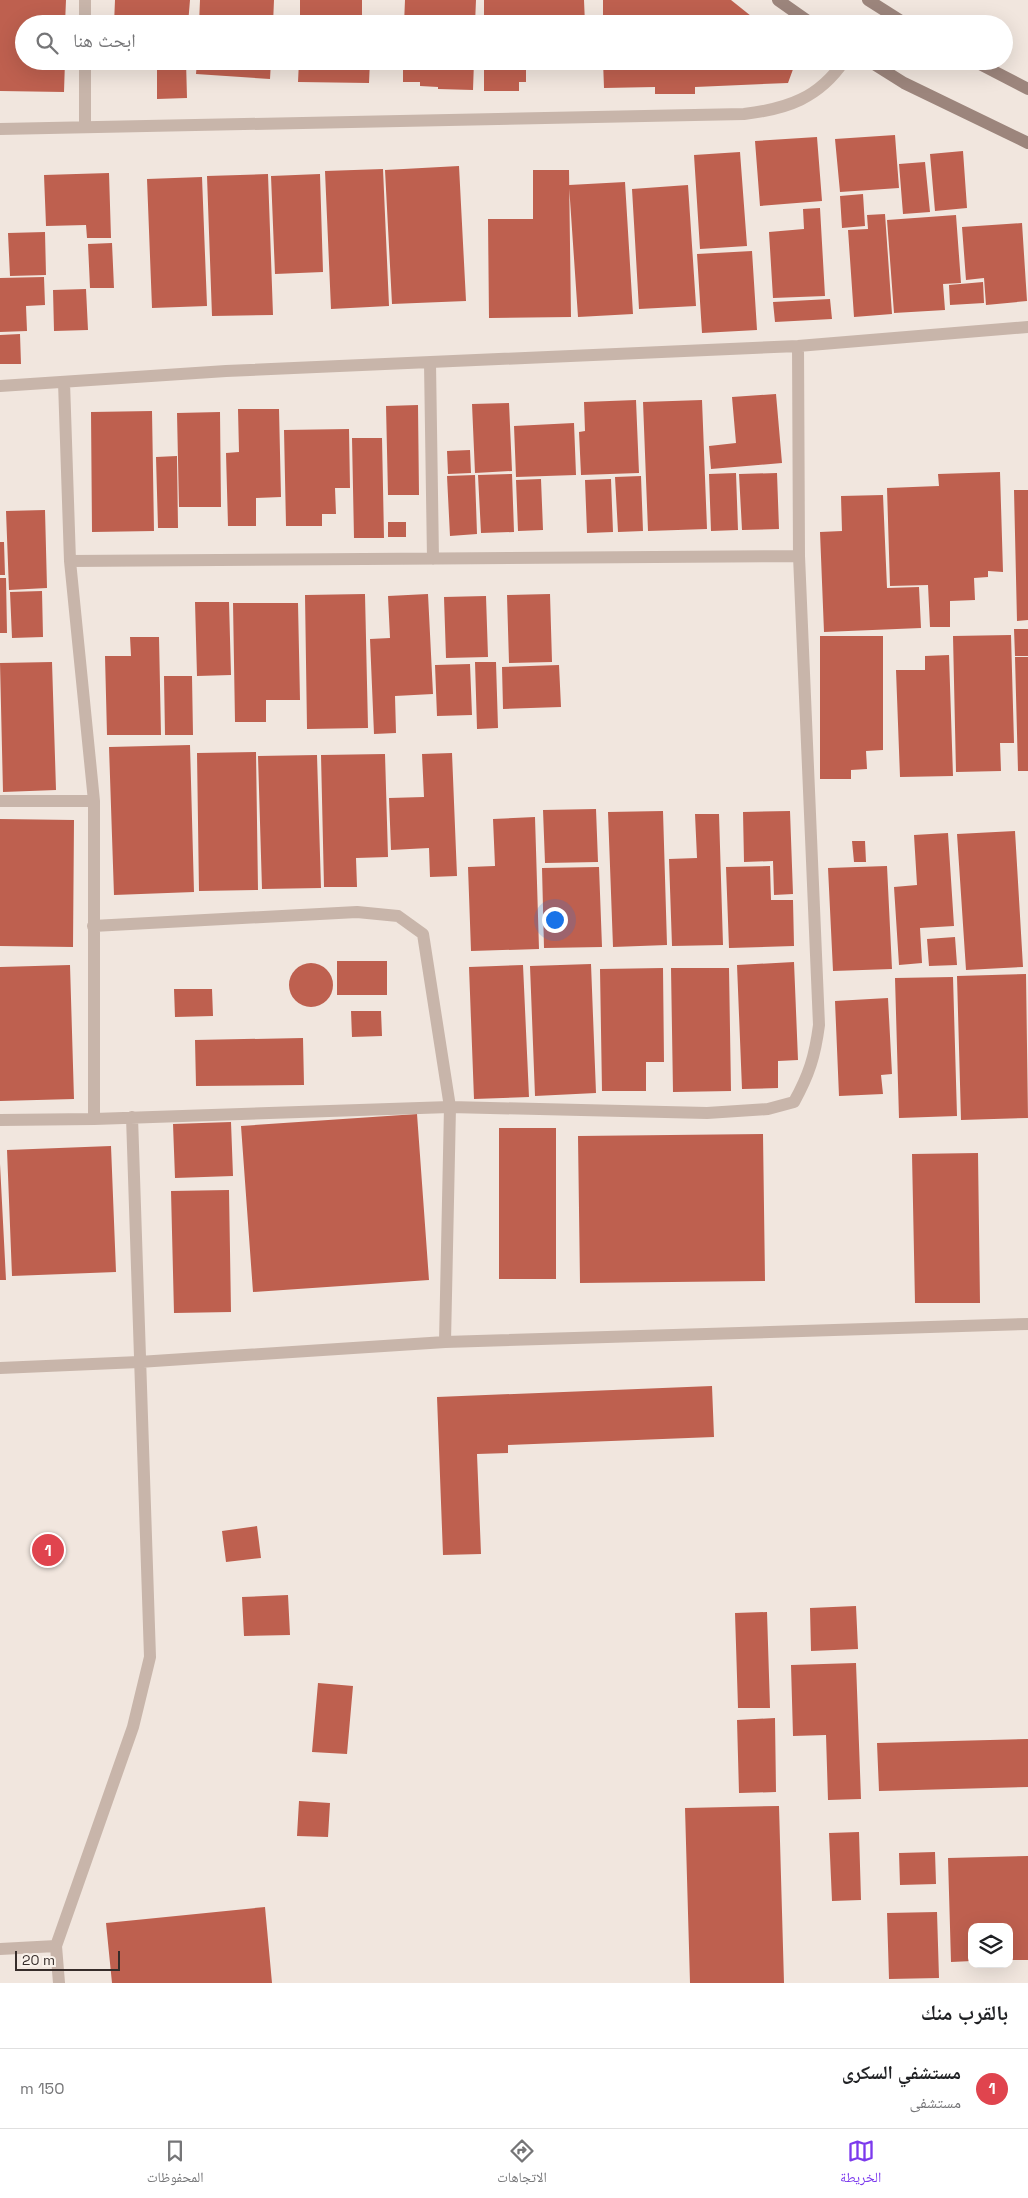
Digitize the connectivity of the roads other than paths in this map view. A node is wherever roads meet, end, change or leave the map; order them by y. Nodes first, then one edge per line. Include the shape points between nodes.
1 (85, 0) edge
2 (778, 0) edge
3 (868, 0) edge
4 (85, 15) edge
5 (799, 15) edge
6 (892, 15) edge
7 (85, 70) edge
8 (838, 70) edge
9 (885, 70) edge
10 (991, 70) edge
11 (1028, 89) edge
12 (85, 126) junction
13 (0, 129) edge
14 (1028, 143) edge
15 (1028, 327) edge
16 (798, 346) junction
17 (430, 363) junction
18 (64, 382) junction
19 (0, 386) edge
20 (799, 556) junction
21 (433, 559) junction
22 (70, 561) junction
23 (0, 801) edge
24 (94, 801) junction
25 (93, 926) junction
26 (450, 1107) junction
27 (132, 1116) junction
28 (94, 1119) junction
29 (0, 1120) edge
30 (1028, 1324) edge
31 (445, 1342) junction
32 (139, 1362) junction
33 (0, 1368) edge
34 (56, 1946) junction
35 (0, 1948) edge
36 (59, 1983) edge

1 - 4 street
2 - 5 street
3 - 6 street
7 - 12 street
8 - 12 street via 818,90 795,104 744,114
9 - 14 street
10 - 11 street
12 - 13 street
15 - 16 street
16 - 17 street
16 - 20 street
17 - 18 street via 226,371
17 - 21 street
18 - 19 street
18 - 22 street
20 - 21 street
20 - 26 street via 819,1025 815,1057 794,1102 768,1109 707,1113
21 - 22 street
22 - 24 street
23 - 24 street
24 - 25 street
25 - 26 street via 293,914 357,912 398,916 423,934
25 - 28 street
26 - 27 street
26 - 31 street
27 - 28 street
27 - 32 street
28 - 29 street
30 - 31 street
31 - 32 street
32 - 33 street
32 - 34 street via 150,1657 134,1727
34 - 35 street
34 - 36 street

